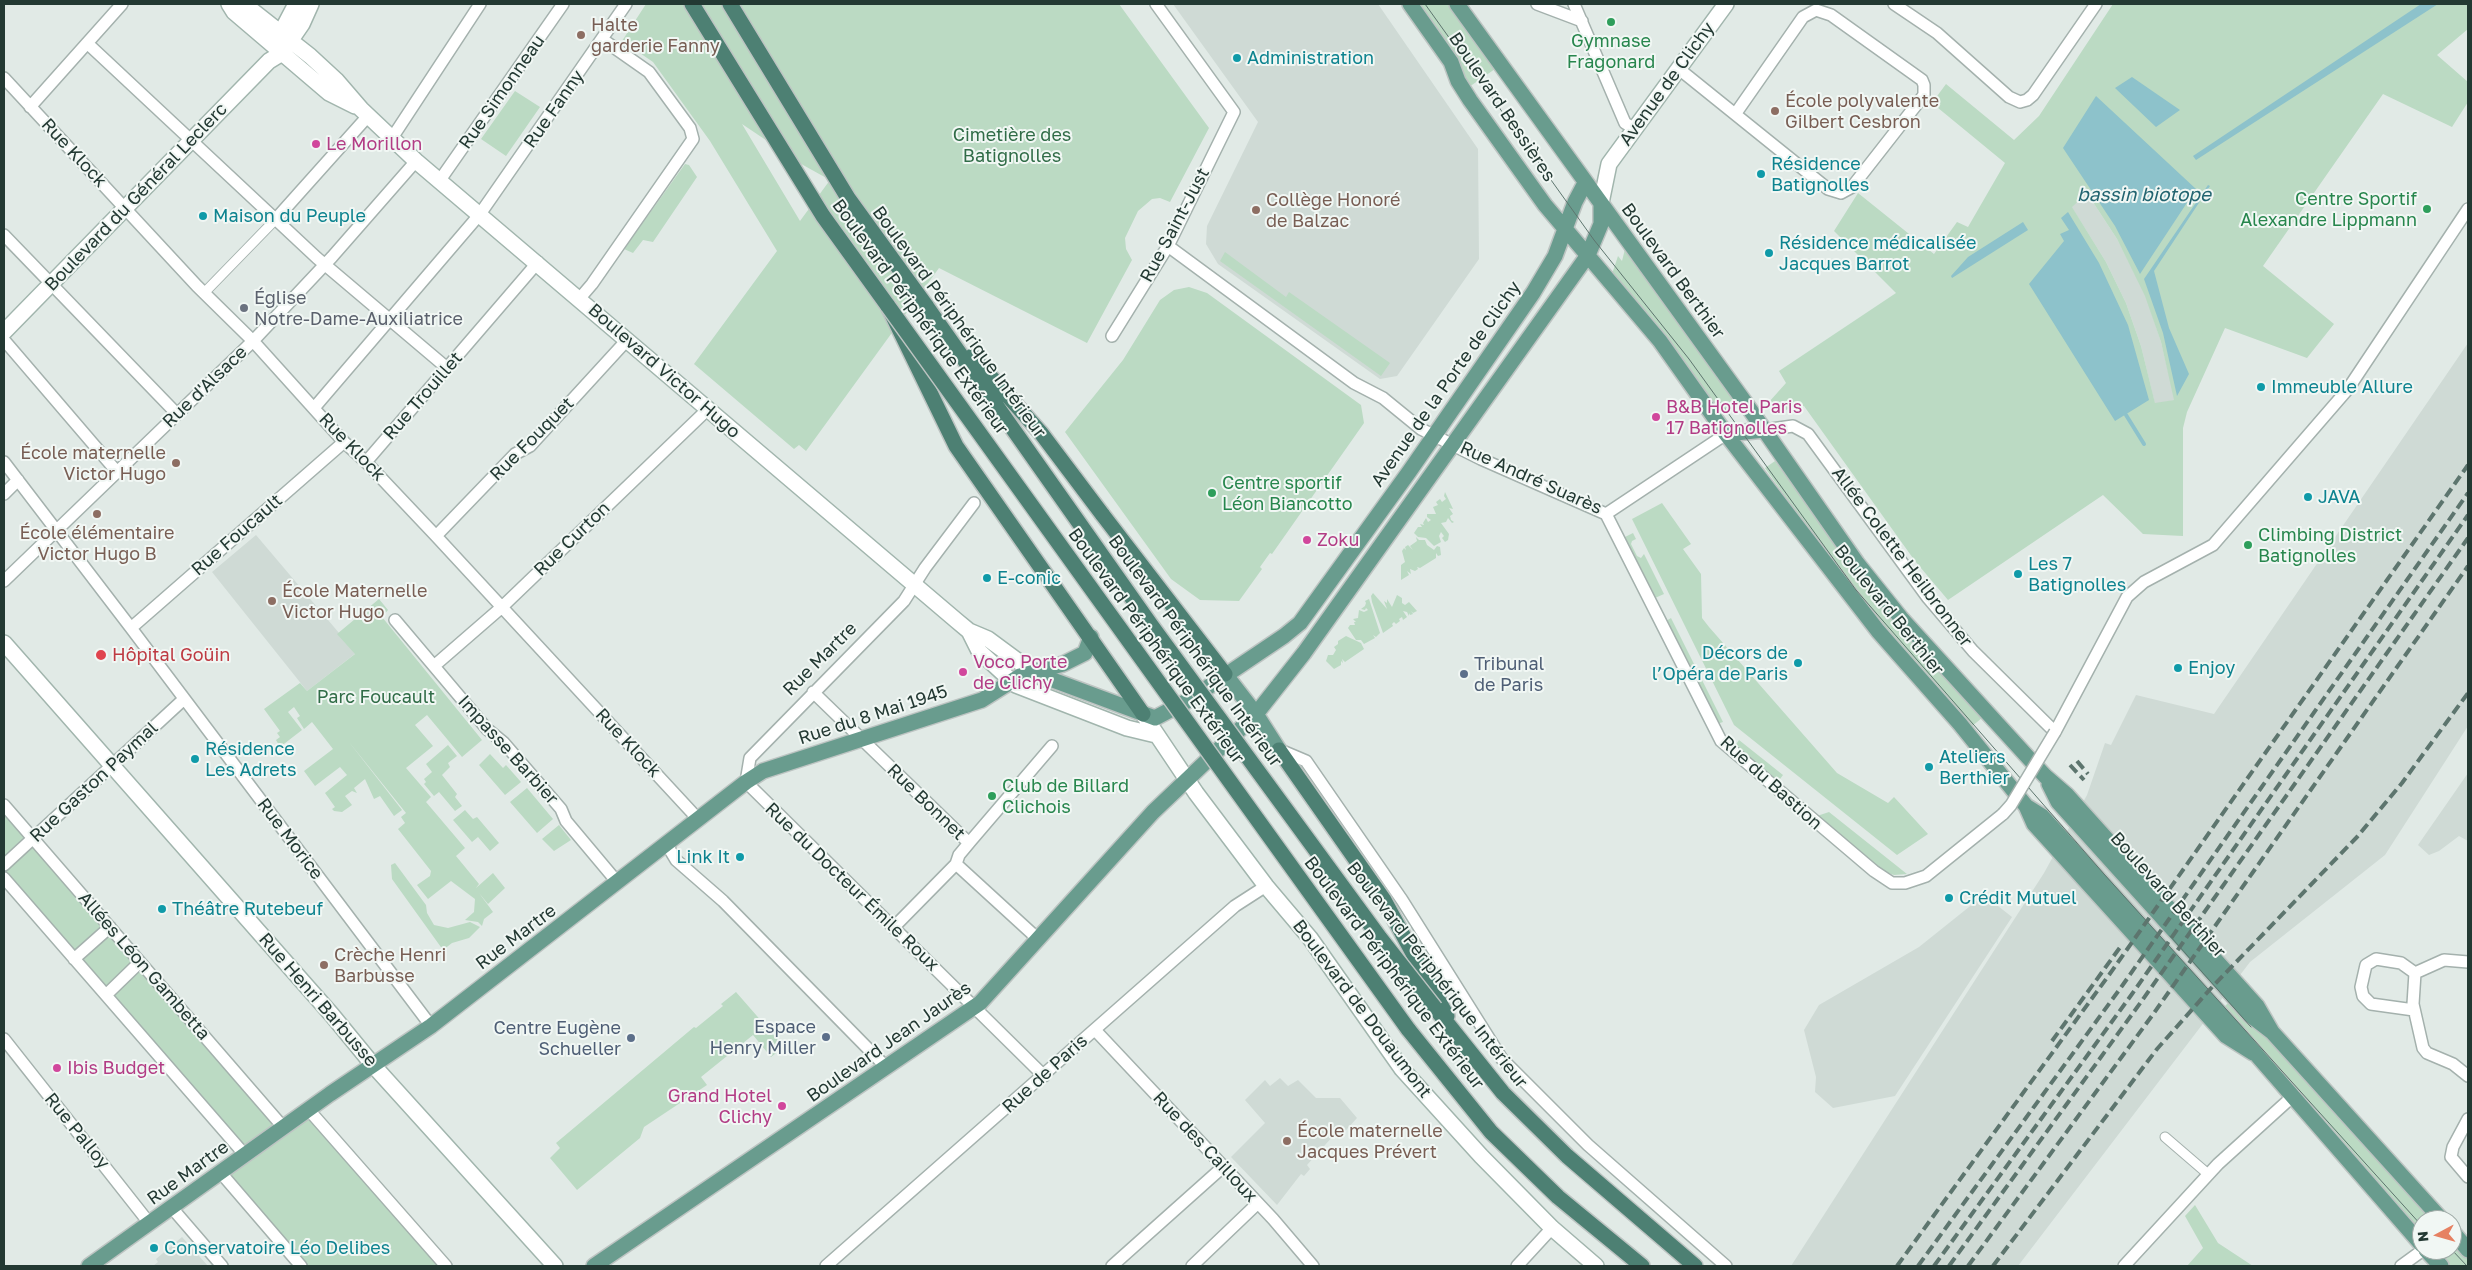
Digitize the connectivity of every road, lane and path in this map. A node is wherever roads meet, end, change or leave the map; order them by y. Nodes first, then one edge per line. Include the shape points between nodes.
1 (122, 4) edge
2 (230, 4) edge
3 (244, 4) edge
4 (296, 4) edge
5 (311, 4) edge
6 (480, 4) edge
7 (563, 4) edge
8 (626, 4) edge
9 (692, 4) edge
10 (730, 4) edge
11 (1156, 4) edge
12 (1410, 4) edge
13 (1457, 4) edge
14 (1537, 4) edge
15 (1574, 4) edge
16 (1726, 4) edge
17 (1894, 4) edge
18 (2096, 4) edge
19 (1582, 22) junction
20 (287, 36) junction
21 (602, 39) junction
22 (87, 43) junction
23 (278, 50) junction
24 (1679, 69) junction
25 (4, 78) edge
26 (30, 107) junction
27 (365, 113) junction
28 (1736, 113) junction
29 (1635, 129) junction
30 (392, 138) junction
31 (192, 140) junction
32 (416, 161) junction
33 (1609, 164) junction
34 (440, 180) junction
35 (1585, 183) junction
36 (1601, 203) junction
37 (126, 209) junction
38 (2468, 209) edge
39 (480, 214) junction
40 (275, 220) junction
41 (1565, 229) junction
42 (4, 235) edge
43 (1168, 246) junction
44 (1588, 255) junction
45 (538, 262) junction
46 (325, 264) junction
47 (51, 283) junction
48 (205, 292) junction
49 (580, 298) junction
50 (888, 306) junction
51 (927, 307) junction
52 (389, 322) junction
53 (4, 332) edge
54 (1112, 336) dead end
55 (4, 340) edge
56 (626, 340) junction
57 (253, 341) junction
58 (447, 368) junction
59 (314, 408) junction
60 (708, 409) junction
61 (176, 413) junction
62 (1764, 430) junction
63 (1434, 434) junction
64 (1726, 434) junction
65 (344, 442) junction
66 (1453, 443) junction
67 (4, 462) edge
68 (366, 462) junction
69 (118, 473) junction
70 (18, 480) junction
71 (4, 494) edge
72 (974, 503) dead end
73 (1606, 514) junction
74 (56, 532) junction
75 (436, 536) junction
76 (4, 581) edge
77 (913, 584) junction
78 (502, 607) junction
79 (395, 620) dead end
80 (131, 628) junction
81 (969, 631) junction
82 (1091, 638) junction
83 (4, 643) edge
84 (434, 666) junction
85 (1034, 673) junction
86 (1225, 674) junction
87 (1011, 682) junction
88 (813, 692) junction
89 (184, 699) junction
90 (1143, 714) junction
91 (1256, 714) junction
92 (2055, 732) junction
93 (1156, 735) junction
94 (860, 738) junction
95 (1052, 746) dead end
96 (1280, 750) junction
97 (112, 764) junction
98 (1187, 780) junction
99 (746, 782) junction
100 (4, 805) edge
101 (698, 819) junction
102 (32, 838) junction
103 (969, 843) junction
104 (667, 845) junction
105 (956, 864) junction
106 (4, 866) edge
107 (4, 878) edge
108 (618, 883) junction
109 (1266, 886) junction
110 (110, 927) junction
111 (894, 927) junction
112 (1038, 939) junction
113 (74, 959) junction
114 (140, 962) junction
115 (2468, 962) edge
116 (2414, 973) junction
117 (106, 995) junction
118 (975, 1006) junction
119 (2414, 1010) junction
120 (431, 1026) junction
121 (1094, 1030) junction
122 (4, 1039) edge
123 (1461, 1042) junction
124 (373, 1065) junction
125 (887, 1068) junction
126 (1044, 1076) junction
127 (2468, 1076) edge
128 (2292, 1097) junction
129 (308, 1109) junction
130 (2468, 1119) edge
131 (283, 1127) junction
132 (2165, 1137) dead end
133 (245, 1155) junction
134 (1224, 1166) junction
135 (221, 1173) junction
136 (2208, 1174) junction
137 (2468, 1177) edge
138 (1258, 1203) junction
139 (172, 1208) junction
140 (2433, 1210) edge
141 (150, 1224) junction
142 (1552, 1228) junction
143 (2412, 1234) edge
144 (2412, 1258) edge
145 (89, 1266) edge
146 (222, 1266) edge
147 (301, 1266) edge
148 (446, 1266) edge
149 (555, 1266) edge
150 (594, 1266) edge
151 (826, 1266) edge
152 (1112, 1266) edge
153 (1192, 1266) edge
154 (1313, 1266) edge
155 (1517, 1266) edge
156 (1596, 1266) edge
157 (1642, 1266) edge
158 (1695, 1266) edge
159 (1726, 1266) edge
160 (2124, 1266) edge
161 (2401, 1266) edge

1 - 22 street
2 - 23 main road, Boulevard Victor Hugo via 234,12
3 - 20 main road, Boulevard Victor Hugo
4 - 20 main road, Boulevard du Général Leclerc
5 - 20 main road, Boulevard du Général Leclerc via 302,24
6 - 30 street
7 - 34 street, Rue Simonneau
8 - 21 street, Rue Fanny
9 - 50 highway, Boulevard Périphérique Extérieur via 823,216
10 - 51 highway, Boulevard Périphérique Intérieur via 848,198
11 - 43 street, Rue Saint-Just via 1234,112
12 - 41 main road, Boulevard Bessières via 1450,62 1470,100
13 - 35 main road, Boulevard Bessières
14 - 19 street
15 - 19 street
16 - 24 main road, Avenue de Clichy
17 - 18 street via 1937,33 2009,97 2020,102 2033,94
19 - 29 street via 1625,123
20 - 23 main road, Boulevard du Général Leclerc
20 - 27 main road, Boulevard Victor Hugo via 336,80
21 - 39 street, Rue Fanny
21 - 49 street via 649,72 690,128 693,139
22 - 26 street
22 - 31 street
23 - 27 main road, Boulevard Victor Hugo via 329,93
23 - 31 main road, Boulevard du Général Leclerc
24 - 28 street
24 - 29 main road, Avenue de Clichy
25 - 26 street, Rue Klock
26 - 37 street, Rue Klock
27 - 30 main road, Boulevard Victor Hugo
27 - 40 street
28 - 28 street via 1828,189 1841,193 1852,187 1924,95 1924,85 1922,80 1831,15 1816,10 1803,17
29 - 33 main road, Avenue de Clichy
30 - 32 main road, Boulevard Victor Hugo
31 - 37 main road, Boulevard du Général Leclerc
31 - 40 street
32 - 34 main road, Boulevard Victor Hugo
32 - 46 street, Rue d'Alsace
33 - 35 main road, Avenue de Clichy
33 - 36 main road, Avenue de Clichy
34 - 39 main road, Boulevard Victor Hugo
35 - 36 main road, Boulevard Berthier
35 - 41 main road, Avenue de la Porte de Clichy
36 - 44 main road via 1601,224
36 - 62 main road, Boulevard Berthier
37 - 47 main road, Boulevard du Général Leclerc
37 - 48 street, Rue Klock
38 - 92 street, Rue du Bastion via 2348,389 2213,546 2144,582 2127,597
39 - 45 main road, Boulevard Victor Hugo
39 - 52 street, Rue Fanny
40 - 46 street
40 - 48 street
41 - 44 main road, Boulevard Berthier
41 - 63 main road, Avenue de la Porte de Clichy via 1533,293
42 - 47 street
43 - 54 street, Rue Saint-Just
43 - 63 street, Rue André Suarès via 1354,383 1383,398 1420,429
44 - 64 main road, Boulevard Berthier via 1660,341
44 - 66 main road
45 - 49 main road, Boulevard Victor Hugo
45 - 58 street, Rue Trouillet
46 - 52 street
46 - 57 street, Rue d'Alsace
47 - 53 main road, Boulevard du Général Leclerc
47 - 61 street
48 - 57 street, Rue Klock
49 - 56 main road, Boulevard Victor Hugo
50 - 82 highway, bridge via 956,446
50 - 157 highway, Boulevard Périphérique Extérieur, bridge via 1408,1029 1491,1132 1558,1197
51 - 86 highway, bridge via 1041,433
51 - 123 highway, Boulevard Périphérique Intérieur, bridge via 1151,625 1380,938
52 - 58 street
52 - 59 street, Rue Fanny
55 - 69 street
56 - 60 main road, Boulevard Victor Hugo
56 - 75 street, Rue Fouquet via 530,446 515,454
57 - 59 street, Rue Klock
57 - 61 street, Rue d'Alsace
58 - 68 street, Rue Trouillet
59 - 65 street, Rue Klock
60 - 77 main road, Boulevard Victor Hugo
60 - 78 street, Rue Curton
61 - 69 street, Rue d'Alsace
62 - 64 main road
62 - 92 street, Allée Colette Heilbronner via 1792,426 1808,434 1928,598 1972,651
62 - 140 main road, Boulevard Berthier via 1857,563 1901,618 2045,776 2058,802
63 - 66 street, Rue André Suarès
63 - 86 main road, Avenue de la Porte de Clichy via 1300,623
64 - 73 street, Rue André Suarès
64 - 128 main road, Boulevard Berthier via 1878,632 1960,724 2026,806 2042,816
65 - 68 street, Rue Klock
65 - 80 street, Rue Foucault
66 - 73 street, Rue André Suarès via 1481,459
66 - 91 main road via 1304,653
67 - 70 street, Rue Morice
68 - 75 street, Rue Klock
69 - 74 street, Rue d'Alsace
70 - 71 street
70 - 74 street, Rue Morice
72 - 77 street, Rue Martre
73 - 92 street, Rue du Bastion, bridge via 1721,741 1892,883 1905,883 1926,876 2002,815
74 - 76 street, Rue d'Alsace
74 - 80 street, Rue Morice
75 - 78 street, Rue Klock
77 - 81 main road, Boulevard Victor Hugo
77 - 88 street, Rue Martre via 904,602
78 - 84 street, Rue Curton
78 - 101 street, Rue Klock
79 - 84 street, Impasse Barbier
80 - 89 street, Rue Morice
81 - 85 main road, Boulevard Victor Hugo via 988,639
81 - 87 main road, Boulevard Victor Hugo via 979,650
82 - 85 main road, Rue du 8 Mai 1945 via 1085,653
82 - 90 highway
83 - 97 main road, Rue Henri Barbusse
84 - 108 street, Impasse Barbier via 561,809 566,821
85 - 87 main road, Rue du 8 Mai 1945
85 - 90 main road
86 - 90 main road, Avenue de la Porte de Clichy via 1161,716 1155,718
86 - 91 main road
87 - 93 main road via 1127,728
87 - 94 main road, Rue du 8 Mai 1945 via 982,700
88 - 94 street, Rue Bonnet
88 - 99 street, Rue Martre via 750,758
89 - 97 street, Rue Gaston Paymal
89 - 120 street, Rue Morice
90 - 93 main road, Boulevard de Douaumont
91 - 96 main road
91 - 98 main road
93 - 98 main road, Boulevard de Douaumont
94 - 99 main road, Rue du 8 Mai 1945 via 763,771
94 - 103 street, Rue Bonnet
95 - 103 street, Rue Bonnet
96 - 123 highway via 1384,900
96 - 159 street via 1306,761 1402,900 1502,1059 1588,1145
97 - 102 street, Rue Gaston Paymal
97 - 124 main road, Rue Henri Barbusse
98 - 109 main road, Boulevard de Douaumont
98 - 112 main road, Boulevard Jean Jaurès via 1153,812
99 - 101 main road, Rue Martre
99 - 111 street, Rue du Docteur Émile Roux
100 - 102 street, Allées Léon Gambetta
101 - 104 main road, Rue Martre
102 - 106 street, Rue Gaston Paymal
102 - 110 street, Allées Léon Gambetta
103 - 105 street, Rue Bonnet
104 - 108 main road, Rue Martre
104 - 125 street via 676,860 722,901
105 - 111 street, Rue Bonnet
105 - 112 street
107 - 113 street
108 - 120 main road, Rue Martre
109 - 121 street, Rue de Paris via 1235,906
109 - 142 main road, Boulevard de Douaumont via 1310,938 1402,1069
110 - 113 street
110 - 114 street, Allées Léon Gambetta
111 - 118 street, Rue du Docteur Émile Roux
112 - 118 main road, Boulevard Jean Jaurès
113 - 117 street
114 - 117 street
114 - 131 street, Allées Léon Gambetta
115 - 116 street via 2444,960
116 - 119 street
116 - 119 street via 2401,962 2376,959 2366,965 2361,987 2363,996 2371,1004
117 - 133 street
118 - 125 main road, Boulevard Jean Jaurès
118 - 126 street, Rue du Docteur Émile Roux
119 - 127 street via 2421,1042 2427,1053 2453,1064
120 - 124 main road, Rue Martre
121 - 126 street, Rue de Paris
121 - 134 street, Rue des Cailloux
122 - 141 street, Rue Palloy
123 - 158 highway, Boulevard Périphérique Intérieur via 1503,1093 1567,1156
124 - 129 main road, Rue Martre
124 - 149 main road, Rue Henri Barbusse
125 - 150 main road, Boulevard Jean Jaurès
126 - 151 street, Rue de Paris
128 - 136 street
128 - 143 main road, Boulevard Berthier
129 - 131 main road, Rue Martre
129 - 148 street
130 - 137 street via 2451,1157
131 - 133 main road, Rue Martre
132 - 136 street
133 - 135 main road, Rue Martre
134 - 138 street, Rue des Cailloux
134 - 152 street
135 - 139 main road, Rue Martre
135 - 147 street
136 - 160 street
138 - 153 street
138 - 154 street, Rue des Cailloux
139 - 141 main road, Rue Martre
139 - 146 street
141 - 145 main road, Rue Martre
142 - 155 street
142 - 156 main road, Boulevard de Douaumont
144 - 161 street

